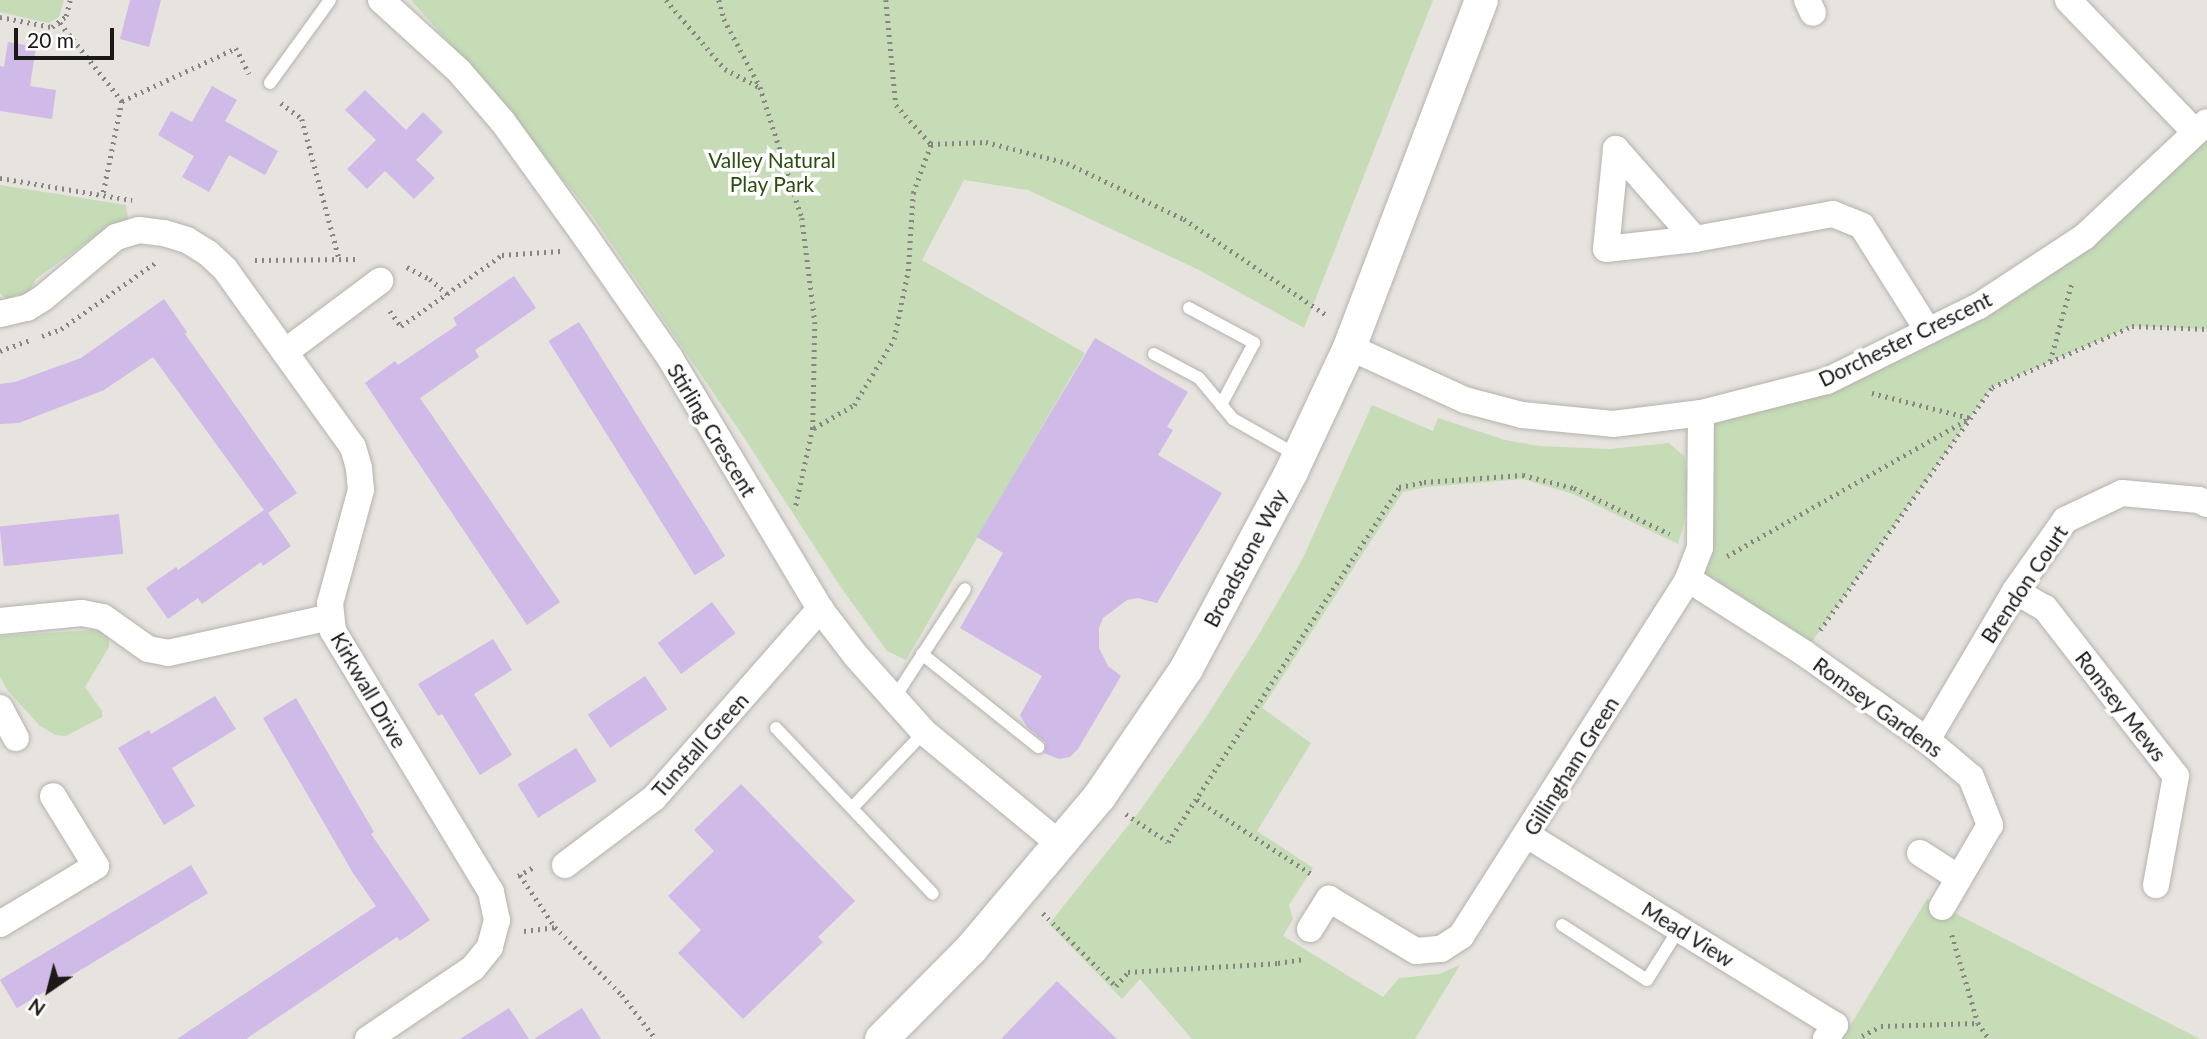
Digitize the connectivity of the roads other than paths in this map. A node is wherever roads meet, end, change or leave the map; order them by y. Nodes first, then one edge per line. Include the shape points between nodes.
1 (330, 0) edge
2 (381, 0) edge
3 (1481, 0) edge
4 (2068, 0) edge
5 (270, 83) dead end
6 (2201, 127) edge
7 (1695, 239) dead end
8 (380, 273) road end
9 (1189, 308) dead end
10 (0, 314) edge
11 (1928, 331) junction
12 (1352, 341) junction
13 (285, 352) junction
14 (1154, 354) dead end
15 (1221, 405) junction
16 (1701, 413) junction
17 (1298, 456) junction
18 (2207, 504) edge
19 (1688, 579) junction
20 (965, 589) dead end
21 (2015, 591) junction
22 (820, 609) junction
23 (330, 617) junction
24 (0, 621) edge
25 (922, 654) junction
26 (893, 700) junction
27 (0, 708) edge
28 (776, 728) dead end
29 (925, 732) junction
30 (16, 738) dead end
31 (1927, 740) junction
32 (1038, 747) dead end
33 (53, 796) dead end
34 (852, 808) junction
35 (1527, 835) junction
36 (1060, 844) junction
37 (1920, 853) dead end
38 (565, 865) road end
39 (1959, 878) junction
40 (2156, 885) dead end
41 (933, 894) dead end
42 (1942, 907) road end
43 (0, 924) edge
44 (1562, 925) dead end
45 (1310, 929) road end
46 (1679, 929) junction
47 (380, 1036) edge
48 (881, 1039) edge
49 (1826, 1039) edge

1 - 5 lane
2 - 22 street, Stirling Crescent via 459,71 503,122 586,237 670,358
3 - 12 street, Broadstone Way
4 - 6 street
6 - 11 street, Dorchester Crescent via 2084,237 1979,306
7 - 11 street via 1833,214 1862,226
8 - 13 street
9 - 15 lane via 1254,343
10 - 13 street, Kirkwall Drive via 27,308 43,298 116,237 139,230 164,233 187,240 225,269
11 - 16 street, Dorchester Crescent via 1826,382
12 - 16 street, Dorchester Crescent via 1465,400 1522,415 1613,424
12 - 17 street, Broadstone Way
13 - 23 street, Kirkwall Drive via 353,447 359,468 357,511 333,589
14 - 15 lane via 1199,378
15 - 17 lane via 1233,419
16 - 19 street, Gillingham Green via 1700,548
17 - 36 street, Broadstone Way via 1186,668 1100,796
18 - 21 street, Brendon Court via 2122,493 2065,520
19 - 31 street, Romsey Gardens
19 - 35 street, Gillingham Green
20 - 25 lane
21 - 31 street, Brendon Court
21 - 40 street, Romsey Mews via 2045,608 2176,776
22 - 26 street, Stirling Crescent
22 - 38 street, Tunstall Green via 654,798
23 - 24 street via 168,653 148,649 103,617 82,613
23 - 47 street, Kirkwall Drive via 340,645 491,892 497,920 483,958
25 - 26 lane
25 - 32 lane
26 - 29 street, Stirling Crescent
27 - 30 street
28 - 34 lane
29 - 34 lane
29 - 36 street, Stirling Crescent
31 - 39 street, Romsey Gardens via 1971,777 1990,825
33 - 43 street via 96,866
34 - 41 lane
35 - 45 street, Gillingham Green via 1461,936 1441,949 1405,947 1329,899
35 - 46 street, Mead View
36 - 48 street, Broadstone Way via 971,948
37 - 39 street
39 - 42 street, Romsey Gardens
44 - 46 lane via 1647,980
46 - 49 street, Mead View via 1835,1025

